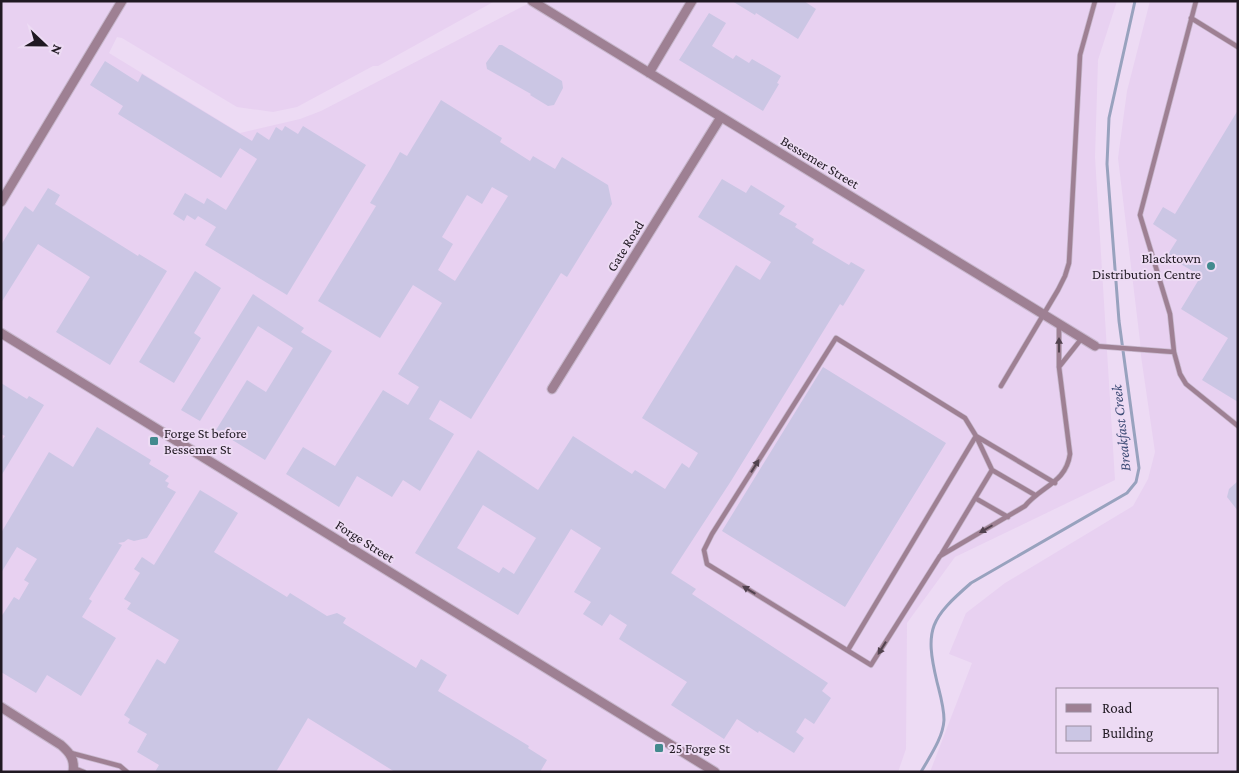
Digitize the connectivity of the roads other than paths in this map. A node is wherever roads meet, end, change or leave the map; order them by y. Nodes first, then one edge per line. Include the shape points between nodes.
1 (122, 1) edge
2 (532, 1) edge
3 (692, 1) edge
4 (1095, 1) edge
5 (1196, 1) edge
6 (1191, 18) junction
7 (1238, 47) edge
8 (649, 73) junction
9 (721, 117) junction
10 (1, 202) edge
11 (1043, 314) junction
12 (1058, 324) junction
13 (1, 333) edge
14 (1082, 338) junction
15 (1095, 346) joint
16 (1174, 352) junction
17 (1059, 367) junction
18 (1001, 386) dead end
19 (552, 389) dead end
20 (1238, 426) edge
21 (976, 436) junction
22 (992, 470) junction
23 (1055, 483) junction
24 (1035, 495) junction
25 (975, 498) junction
26 (1008, 517) junction
27 (940, 556) junction
28 (848, 650) junction
29 (1, 707) edge
30 (69, 753) junction
31 (74, 770) edge
32 (84, 772) edge
33 (127, 772) edge
34 (715, 772) edge

1 - 10 street
2 - 8 street, Bessemer Street
3 - 8 street
4 - 11 lane via 1080,55 1070,263
5 - 6 lane
6 - 7 lane
6 - 16 lane via 1140,215 1170,314
8 - 9 street, Bessemer Street
9 - 11 street, Bessemer Street
9 - 19 street, Gate Road
11 - 12 street, Bessemer Street
11 - 18 lane
12 - 14 street, Bessemer Street
17 -> 12 lane
13 - 34 street, Forge Street
14 - 15 street, Bessemer Street
14 - 17 lane
15 - 16 lane
16 - 20 lane via 1186,384
17 - 23 lane via 1070,454
21 - 22 lane
21 - 23 lane
21 - 28 lane
28 -> 21 lane via 706,564 704,550 712,534 836,338 965,418
22 - 24 lane
22 - 25 lane
23 - 24 lane
24 - 26 lane
25 - 26 lane
25 - 27 lane
26 -> 27 lane
27 -> 28 lane via 871,665
29 - 30 street
30 - 31 street via 74,761
30 - 33 lane via 120,766
31 - 32 lane

